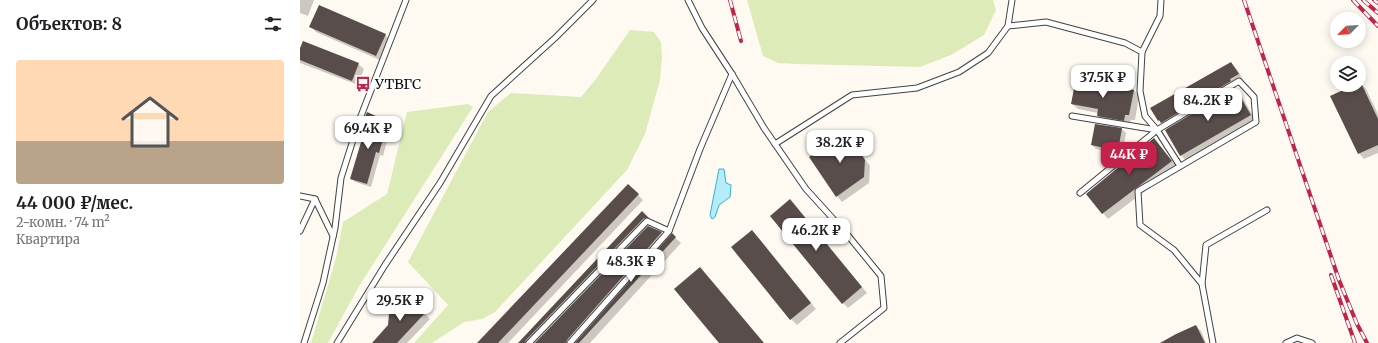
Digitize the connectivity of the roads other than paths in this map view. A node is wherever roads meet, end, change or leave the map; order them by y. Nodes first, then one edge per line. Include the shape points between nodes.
1 (406, 0) edge
2 (593, 0) edge
3 (688, 0) edge
4 (1012, 0) edge
5 (1161, 0) edge
6 (1008, 26) junction
7 (1142, 52) junction
8 (732, 74) junction
9 (1072, 116) dead end
10 (1156, 130) junction
11 (775, 144) junction
12 (1180, 166) junction
13 (1080, 193) dead end
14 (300, 196) edge
15 (315, 199) junction
16 (1267, 210) dead end
17 (300, 231) edge
18 (670, 231) junction
19 (333, 236) junction
20 (1202, 284) junction
21 (304, 343) edge
22 (338, 343) edge
23 (529, 343) edge
24 (570, 343) edge
25 (840, 343) edge
26 (1213, 343) edge
27 (1286, 343) edge
28 (1312, 343) edge

1 - 19 lane via 359,121 341,178
2 - 22 lane via 491,96 440,183 384,265
3 - 8 lane via 702,28
4 - 6 lane
5 - 7 lane via 1160,16
6 - 7 lane via 1046,22 1125,43
6 - 11 lane via 988,53 958,72 917,88 852,95
7 - 10 lane via 1140,91 1145,116
8 - 11 lane
8 - 18 lane via 700,149
9 - 10 lane
10 - 12 lane
10 - 12 lane via 1239,81 1254,98 1256,122
10 - 13 lane
11 - 25 lane via 806,188 881,276 884,308
12 - 20 lane via 1138,191 1140,225 1174,250
14 - 15 lane
15 - 17 lane
15 - 19 lane
16 - 20 lane via 1206,245
18 - 23 lane via 647,221
18 - 24 lane
19 - 21 lane via 323,283
20 - 26 lane
27 - 28 lane via 1297,338

